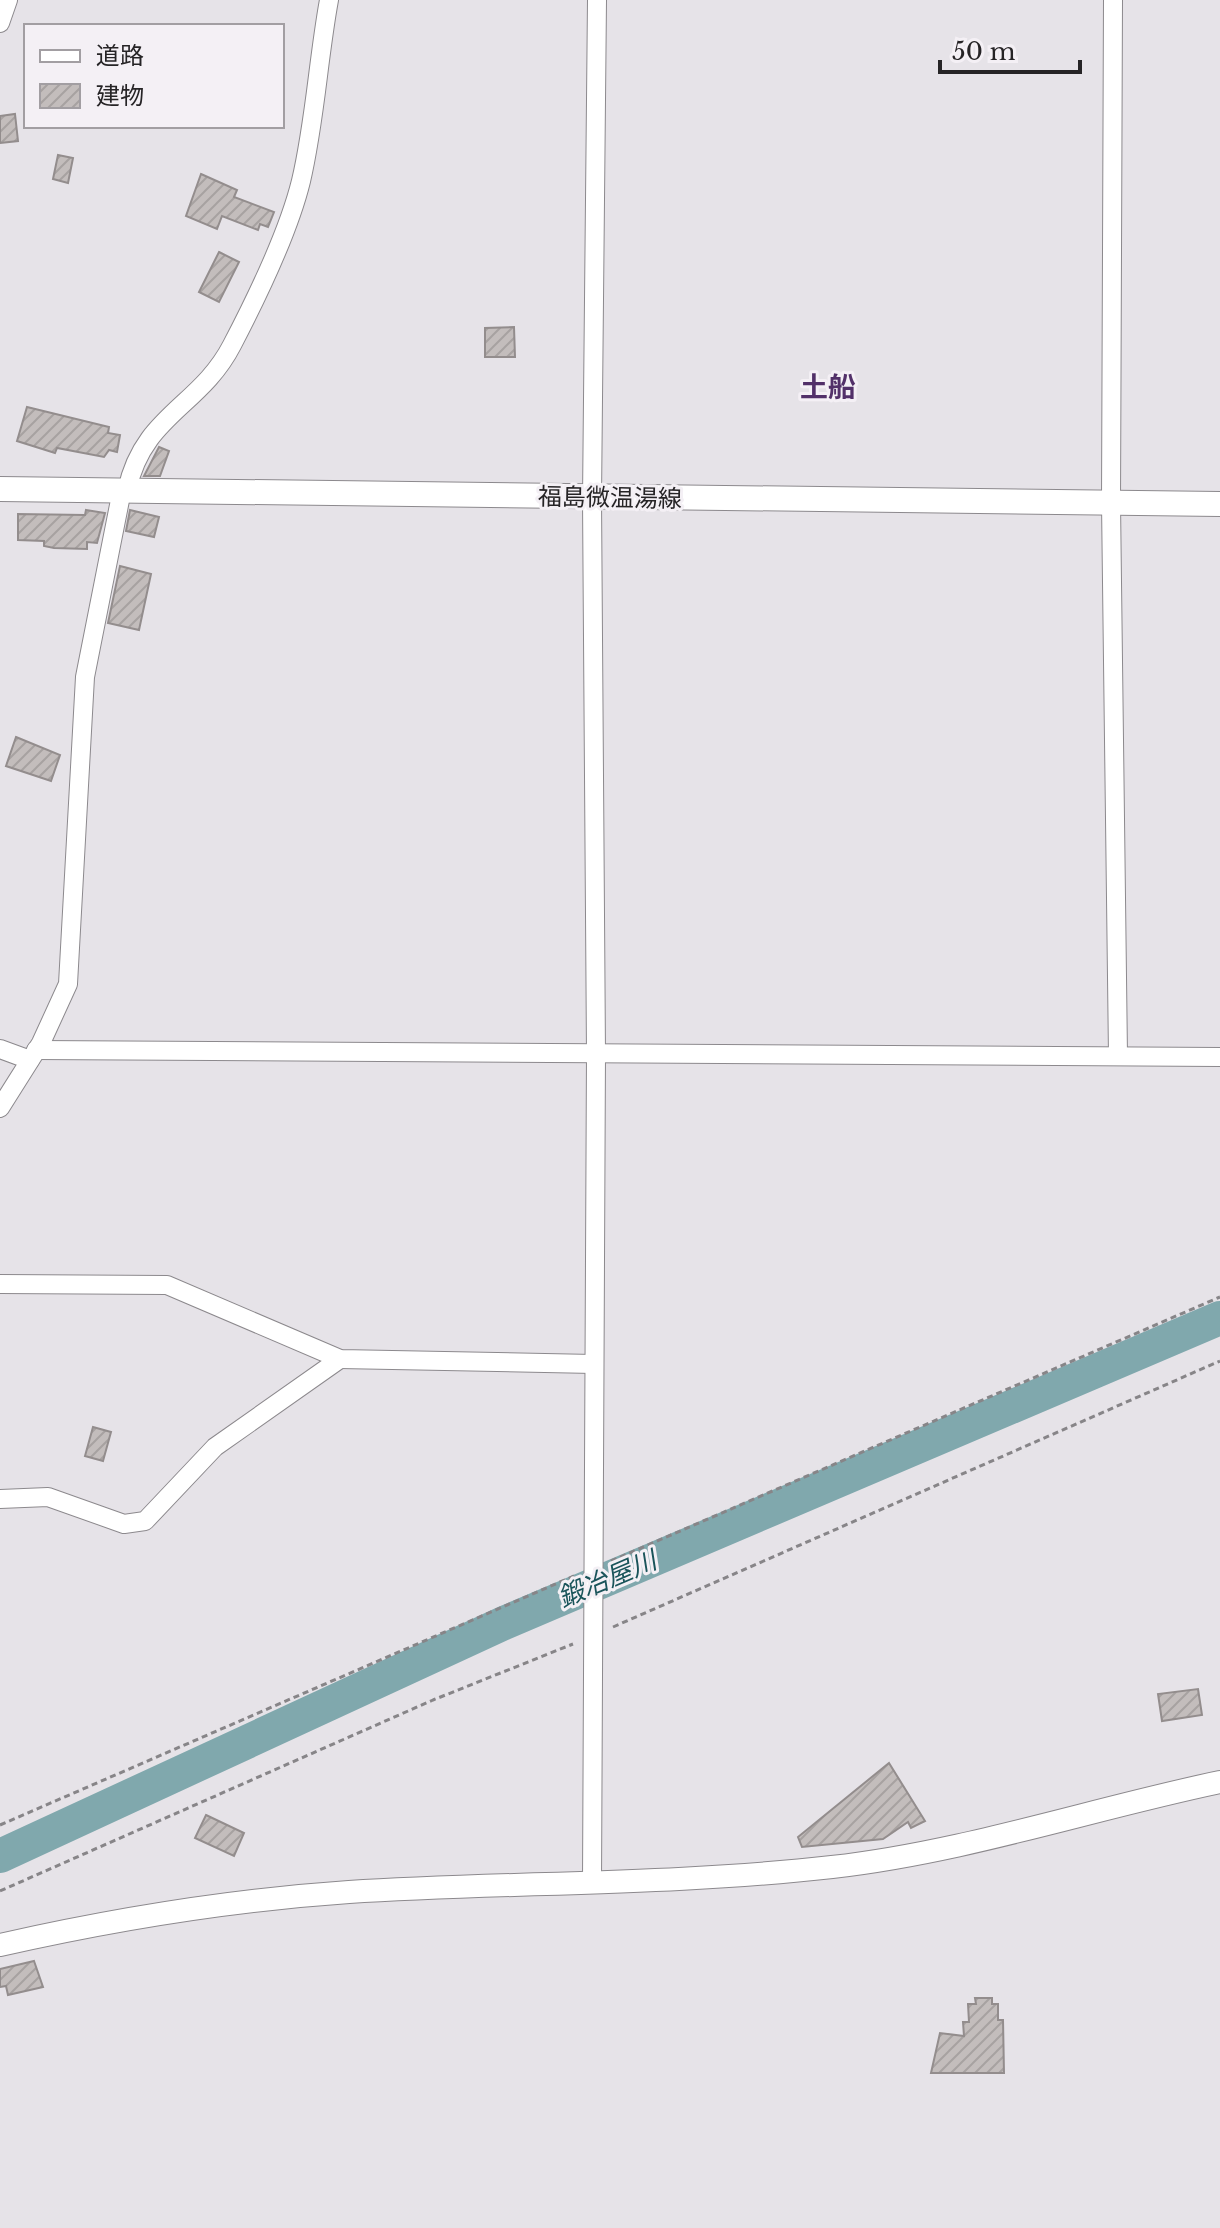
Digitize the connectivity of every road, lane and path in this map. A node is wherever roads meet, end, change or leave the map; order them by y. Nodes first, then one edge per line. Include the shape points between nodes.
1 (8, 0) edge
2 (329, 0) edge
3 (597, 0) edge
4 (1113, 0) edge
5 (0, 23) edge
6 (0, 489) edge
7 (124, 490) junction
8 (592, 499) junction
9 (1111, 503) junction
10 (1220, 504) edge
11 (0, 1049) edge
12 (596, 1054) junction
13 (33, 1055) junction
14 (1118, 1056) junction
15 (1220, 1057) edge
16 (0, 1108) edge
17 (0, 1284) edge
18 (340, 1359) junction
19 (594, 1364) junction
20 (0, 1499) edge
21 (1220, 1782) edge
22 (592, 1883) junction
23 (0, 1945) edge

1 - 5 street
2 - 7 street via 300,183 286,224 212,379 155,429
3 - 8 street
4 - 9 street
6 - 7 main road, 福島微温湯線
7 - 8 main road, 福島微温湯線
7 - 13 street via 85,677 71,970 65,995
8 - 9 main road, 福島微温湯線
8 - 12 street
9 - 10 main road, 福島微温湯線
9 - 14 street
11 - 13 street
12 - 13 street
12 - 14 street
12 - 19 street
13 - 16 street
14 - 15 street
17 - 18 street via 167,1285
18 - 19 street
18 - 20 street via 215,1447 145,1521 124,1524 48,1497
19 - 22 street
21 - 22 street via 895,1857 776,1872
22 - 23 street via 348,1892 259,1901 99,1924

